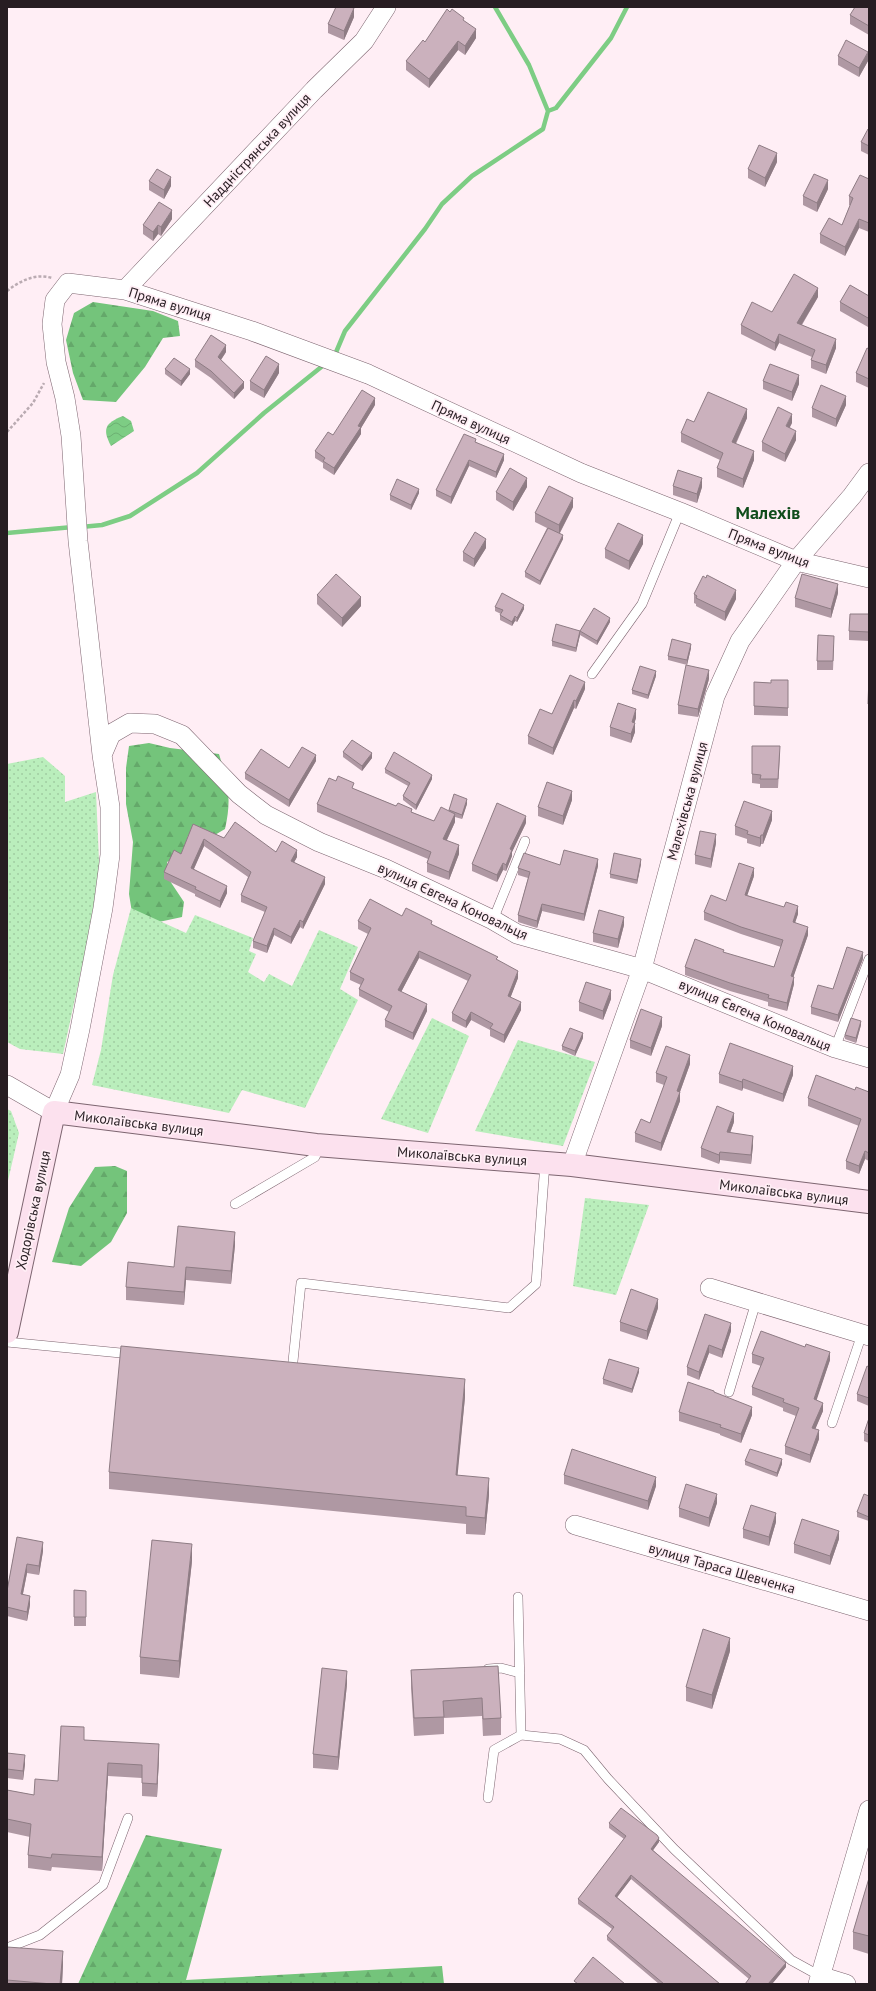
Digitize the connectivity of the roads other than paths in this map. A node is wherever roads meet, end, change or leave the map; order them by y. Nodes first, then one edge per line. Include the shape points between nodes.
1 (386, 7) edge
2 (125, 290) junction
3 (869, 473) edge
4 (680, 512) junction
5 (796, 561) junction
6 (869, 578) edge
7 (592, 674) dead end
8 (102, 755) junction
9 (525, 841) dead end
10 (493, 920) junction
11 (869, 959) edge
12 (642, 969) junction
13 (835, 1048) junction
14 (869, 1058) edge
15 (7, 1085) edge
16 (54, 1112) junction
17 (320, 1145) junction
18 (545, 1163) junction
19 (572, 1165) junction
20 (869, 1202) edge
21 (235, 1204) dead end
22 (710, 1288) dead end
23 (756, 1302) junction
24 (7, 1332) edge
25 (866, 1335) edge
26 (7, 1342) edge
27 (142, 1356) edge
28 (292, 1371) edge
29 (729, 1392) dead end
30 (832, 1423) dead end
31 (575, 1525) dead end
32 (518, 1597) dead end
33 (869, 1611) edge
34 (479, 1670) edge
35 (520, 1673) junction
36 (521, 1735) junction
37 (488, 1798) dead end
38 (869, 1810) edge
39 (128, 1818) dead end
40 (7, 1948) edge
41 (819, 1980) edge
42 (846, 1984) edge

1 - 2 street, Наддністрянська вулиця via 364,42 314,90
2 - 4 street, Пряма вулиця via 347,365 581,474
2 - 8 street, Пряма вулиця via 68,283 55,300 52,324 56,362 71,436 78,541
3 - 5 street, Малехівська вулиця
4 - 5 street, Пряма вулиця
4 - 7 lane via 642,604
5 - 6 street, Пряма вулиця
5 - 12 street, Малехівська вулиця via 740,641 715,696
8 - 10 street, вулиця Євгена Коновальця via 111,734 130,723 155,724 182,735 239,794 266,815
8 - 16 street via 110,807 110,855 103,908 70,1075
9 - 10 lane
10 - 12 street, вулиця Євгена Коновальця via 517,934
11 - 13 lane
12 - 13 street, вулиця Євгена Коновальця
12 - 19 street, Малехівська вулиця
13 - 14 street, вулиця Євгена Коновальця
15 - 16 street
16 - 17 main road, Миколаївська вулиця
16 - 24 main road, Ходорівська вулиця
17 - 18 main road, Миколаївська вулиця
17 - 21 lane via 314,1157
18 - 19 main road, Миколаївська вулиця
18 - 28 lane via 536,1284 508,1308 301,1283
19 - 20 main road, Миколаївська вулиця
22 - 23 street
23 - 25 street
23 - 29 lane
25 - 30 lane
26 - 27 lane
31 - 33 street, вулиця Тараса Шевченка
32 - 35 lane
34 - 35 lane via 501,1668
35 - 36 lane
36 - 37 lane via 494,1750
36 - 41 lane via 560,1739 584,1750 674,1849 791,1960
38 - 41 street
39 - 40 lane via 103,1885 40,1935
41 - 42 street

